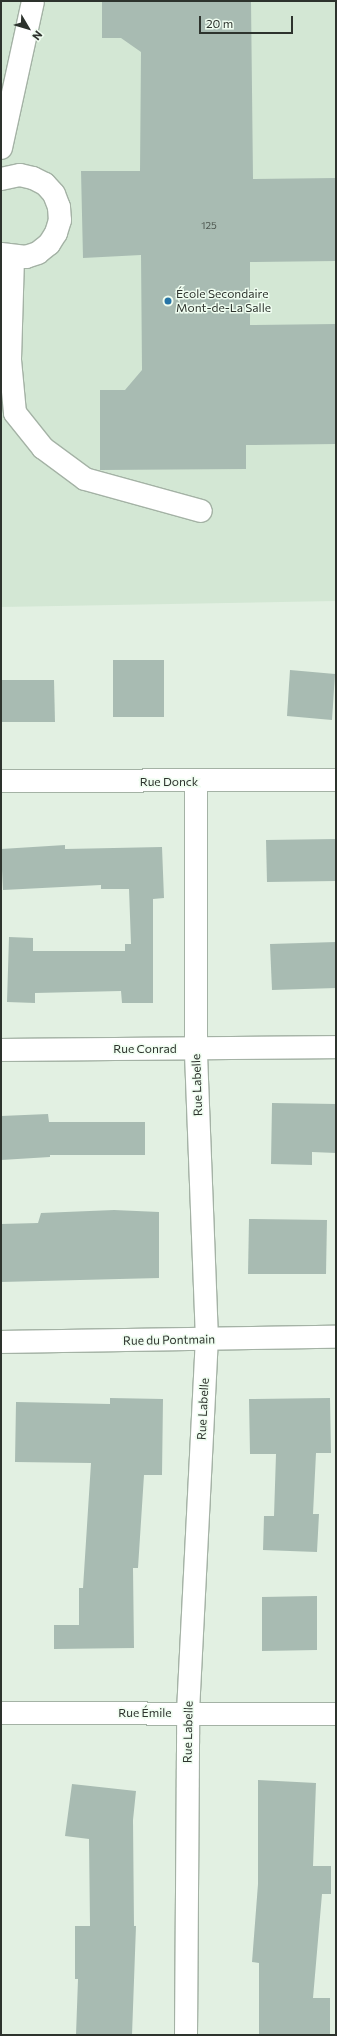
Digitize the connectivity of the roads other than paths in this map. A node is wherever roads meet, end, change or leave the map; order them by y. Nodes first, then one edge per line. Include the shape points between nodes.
1 (33, 1) edge
2 (1, 148) edge
3 (1, 179) edge
4 (7, 256) edge
5 (201, 511) dead end
6 (336, 780) edge
7 (1, 781) edge
8 (196, 782) junction
9 (336, 1047) edge
10 (196, 1048) junction
11 (1, 1050) edge
12 (336, 1337) edge
13 (206, 1340) junction
14 (1, 1342) edge
15 (188, 1712) junction
16 (1, 1713) edge
17 (336, 1714) edge
18 (186, 2035) edge

1 - 2 street
3 - 4 street via 20,175 33,178 54,194 59,207 56,233 49,244 38,253 26,257
4 - 5 street via 10,360 15,413 43,448 85,479
6 - 8 street, Rue Donck
7 - 8 street, Rue Donck
8 - 10 street, Rue Labelle
9 - 10 street, Rue Conrad
10 - 11 street, Rue Conrad
10 - 13 street, Rue Labelle
12 - 13 street, Rue du Pontmain
13 - 14 street, Rue du Pontmain
13 - 15 street, Rue Labelle
15 - 16 street, Rue Émile
15 - 17 street, Rue Émile
15 - 18 street, Rue Labelle

